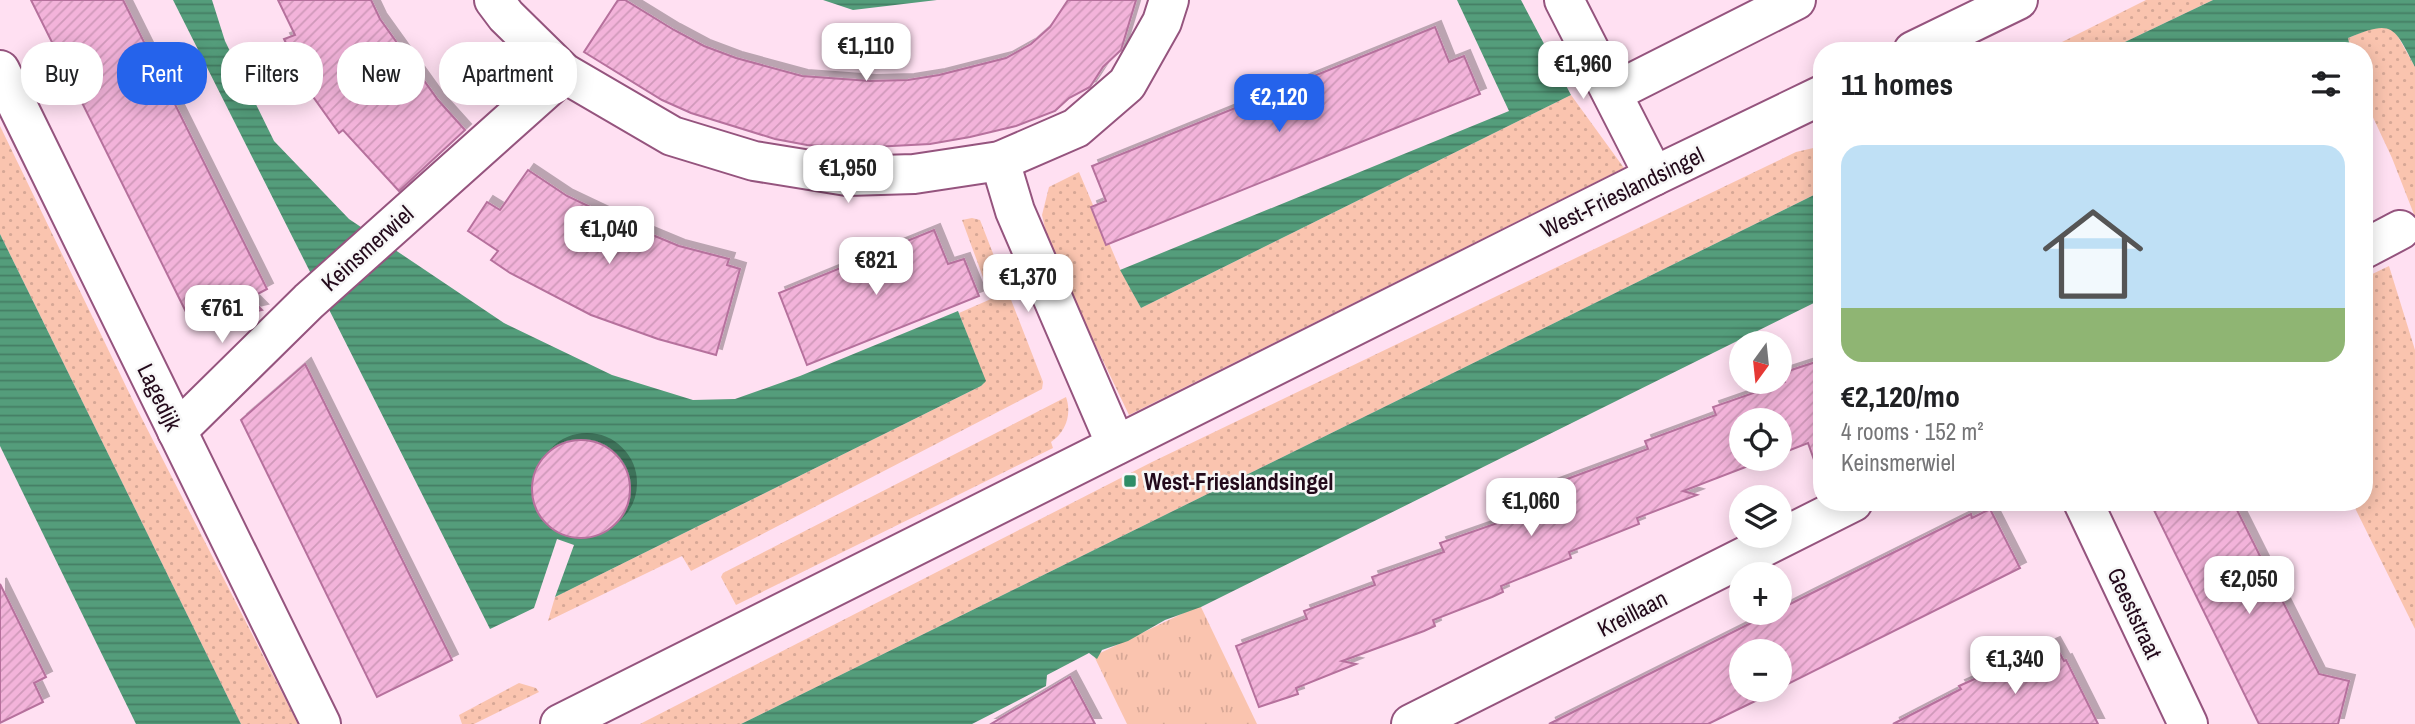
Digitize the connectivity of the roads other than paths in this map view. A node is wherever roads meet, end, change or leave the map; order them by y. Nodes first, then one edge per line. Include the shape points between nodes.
1 (494, 0) edge
2 (1169, 0) edge
3 (1564, 0) edge
4 (1796, 0) edge
5 (2018, 0) edge
6 (532, 42) edge
7 (1932, 42) edge
8 (0, 70) edge
9 (577, 81) edge
10 (1612, 93) junction
11 (1813, 99) edge
12 (528, 105) edge
13 (1000, 161) junction
14 (1654, 176) junction
15 (2400, 230) dead end
16 (2373, 244) edge
17 (177, 432) junction
18 (1116, 445) junction
19 (1835, 511) edge
20 (2087, 511) edge
21 (321, 724) edge
22 (560, 724) edge
23 (1411, 724) edge
24 (2188, 724) edge

1 - 6 street
2 - 13 street via 1162,22 1127,84 1076,128
3 - 10 street
4 - 10 street
5 - 7 street
8 - 17 street, Lagedijk
9 - 13 street via 672,136 754,161 847,176 914,174
10 - 14 street
11 - 14 street, West-Frieslandsingel
12 - 17 street, Keinsmerwiel via 309,300
13 - 18 street via 1015,211
14 - 18 street, West-Frieslandsingel
15 - 16 street
17 - 21 street, Lagedijk
18 - 22 street, West-Frieslandsingel
19 - 23 street, Kreillaan
20 - 24 street, Geeststraat

